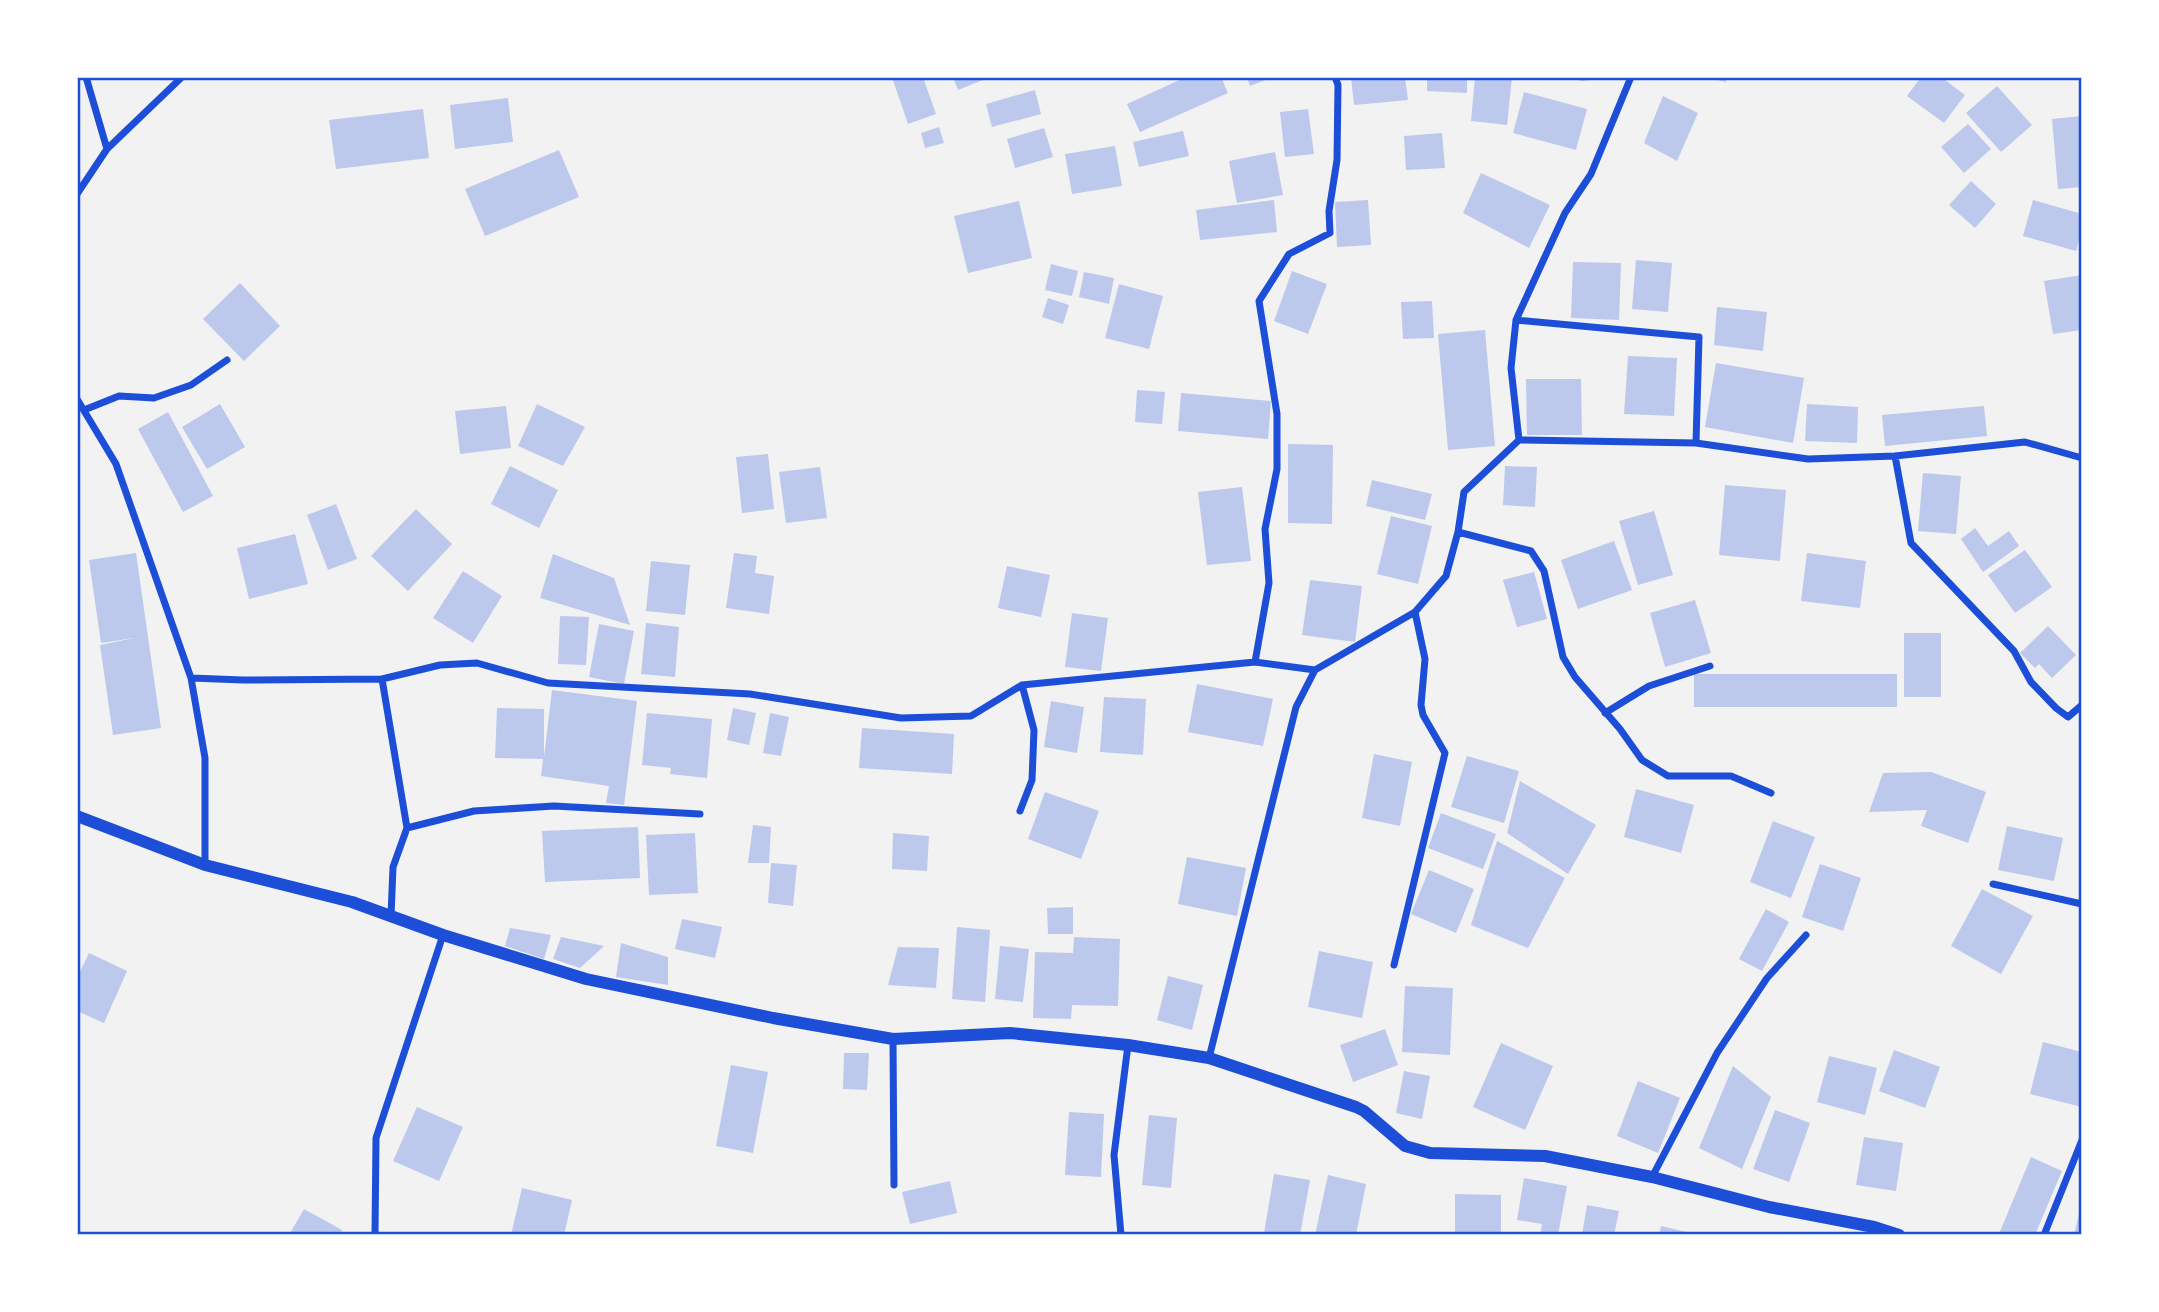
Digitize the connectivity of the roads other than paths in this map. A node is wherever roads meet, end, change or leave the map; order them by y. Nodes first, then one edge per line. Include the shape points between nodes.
1 (86, 77) edge
2 (182, 77) edge
3 (1335, 77) edge
4 (1631, 77) edge
5 (107, 149) junction
6 (77, 194) edge
7 (1516, 320) junction
8 (227, 360) dead end
9 (77, 399) edge
10 (84, 410) junction
11 (1519, 440) junction
12 (1696, 443) junction
13 (1895, 456) junction
14 (2082, 458) edge
15 (1458, 532) junction
16 (1415, 612) junction
17 (1255, 662) junction
18 (1710, 666) dead end
19 (1315, 670) junction
20 (191, 678) junction
21 (382, 679) junction
22 (1022, 685) junction
23 (2082, 705) edge
24 (1605, 713) junction
25 (1771, 793) dead end
26 (1020, 811) dead end
27 (700, 814) dead end
28 (77, 816) edge
29 (407, 828) junction
30 (205, 865) junction
31 (1993, 884) dead end
32 (2082, 904) edge
33 (391, 916) junction
34 (1806, 934) dead end
35 (443, 935) junction
36 (1394, 965) dead end
37 (893, 1039) junction
38 (1128, 1045) junction
39 (1209, 1058) junction
40 (2082, 1140) edge
41 (1652, 1177) junction
42 (894, 1185) dead end
43 (374, 1235) edge
44 (1121, 1235) edge
45 (1899, 1235) edge
46 (2045, 1235) edge

1 - 5 street
2 - 5 street
3 - 17 street via 1337,160 1329,233 1289,254 1259,300 1277,414 1277,469 1265,529 1269,583
4 - 7 street via 1591,174 1565,213
5 - 6 street
7 - 11 street via 1511,368
7 - 12 street via 1699,337
8 - 10 street via 191,385 154,398 119,396
9 - 10 street
10 - 20 street via 117,464
11 - 12 street
11 - 15 street via 1464,492
12 - 13 street via 1808,459
13 - 14 street via 2025,442
13 - 23 street via 1911,543 2014,651 2031,682 2056,708 2068,718
15 - 16 street via 1447,576
15 - 24 street via 1531,551 1544,571 1563,657
16 - 19 street
16 - 36 street via 1425,659 1423,715 1444,753
17 - 19 street
17 - 22 street
18 - 24 street via 1649,686
19 - 39 street via 1296,707
20 - 21 street
20 - 30 street via 205,758
21 - 22 street via 440,665 477,663 548,683 750,694 901,718 971,716
21 - 29 street
22 - 26 street via 1034,730 1032,780
24 - 25 street via 1642,760 1668,776 1731,776
27 - 29 street via 554,806 474,811
28 - 30 street
29 - 33 street via 393,867
30 - 33 street
31 - 32 street
33 - 35 street
34 - 41 street via 1766,978 1717,1054
35 - 37 street via 586,979
35 - 43 street via 376,1138
37 - 38 street via 1010,1033
37 - 42 street
38 - 39 street
38 - 44 street via 1115,1155
39 - 41 street via 1356,1107 1405,1146 1417,1150 1545,1156
40 - 46 street
41 - 45 street

